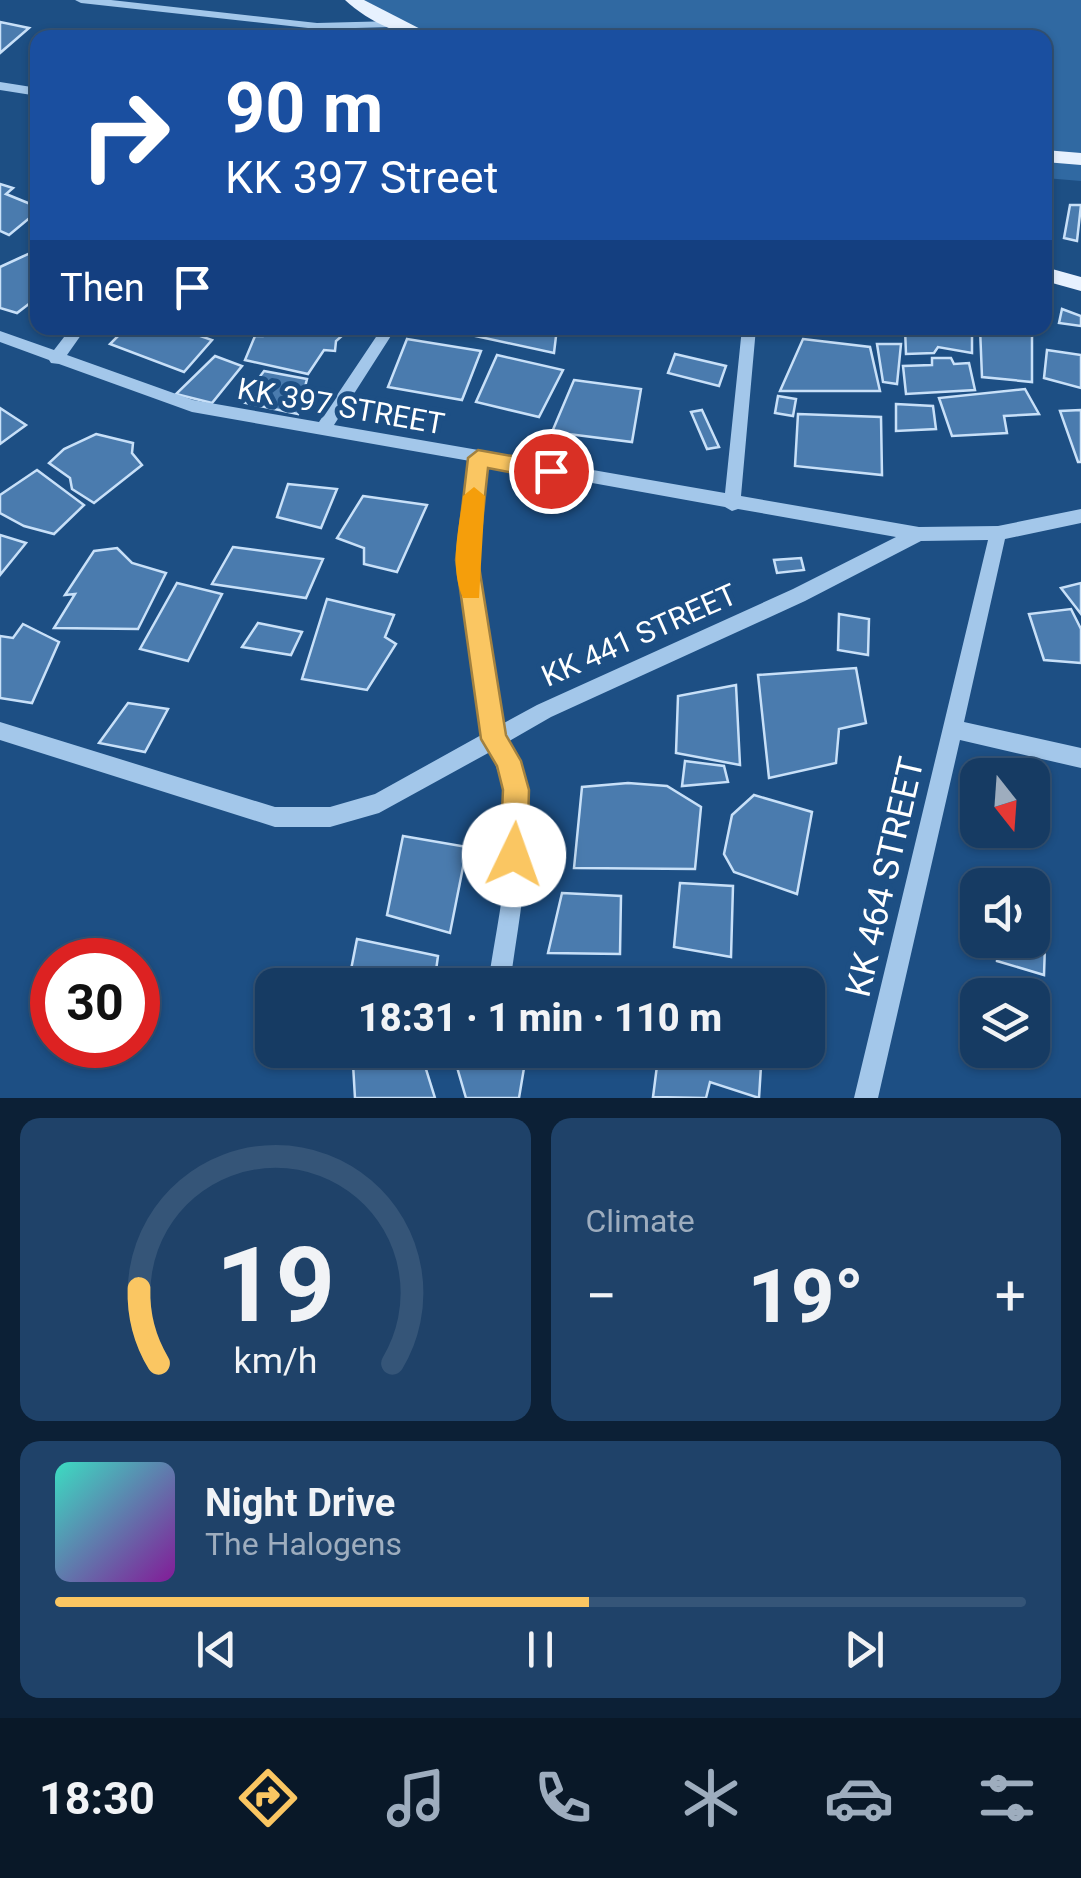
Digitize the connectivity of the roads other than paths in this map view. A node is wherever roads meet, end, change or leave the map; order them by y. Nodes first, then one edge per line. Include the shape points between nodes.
1 (81, 0) edge
2 (354, 0) edge
3 (394, 24) junction
4 (317, 26) junction
5 (313, 30) edge
6 (409, 30) edge
7 (0, 86) edge
8 (30, 91) edge
9 (1052, 157) edge
10 (1081, 159) edge
11 (1052, 276) edge
12 (1081, 284) edge
13 (74, 335) edge
14 (384, 335) edge
15 (748, 335) edge
16 (0, 336) edge
17 (56, 359) junction
18 (322, 431) junction
19 (478, 458) junction
20 (732, 504) junction
21 (1081, 516) edge
22 (998, 533) junction
23 (919, 534) junction
24 (953, 729) junction
25 (0, 731) edge
26 (494, 739) junction
27 (1081, 758) edge
28 (501, 968) edge
29 (866, 1098) edge

1 - 4 street
2 - 3 main road
3 - 4 street
3 - 6 main road
4 - 5 street
7 - 8 street
9 - 10 main road
11 - 12 main road
13 - 17 street
14 - 18 street
15 - 20 street
16 - 17 street, KK 397 STREET
17 - 18 street, KK 397 STREET via 192,406
18 - 19 street, KK 397 STREET
19 - 20 street, KK 397 STREET
19 - 26 street via 467,560
20 - 23 street, KK 397 STREET
21 - 22 street, KK 441 STREET
22 - 23 street, KK 441 STREET
22 - 24 street, KK 464 STREET
23 - 26 street, KK 441 STREET
24 - 27 street, KK 464 STREET
24 - 29 street, KK 464 STREET
25 - 26 street, KK 441 STREET via 275,816 330,818 379,803
26 - 28 street via 508,761 517,822

